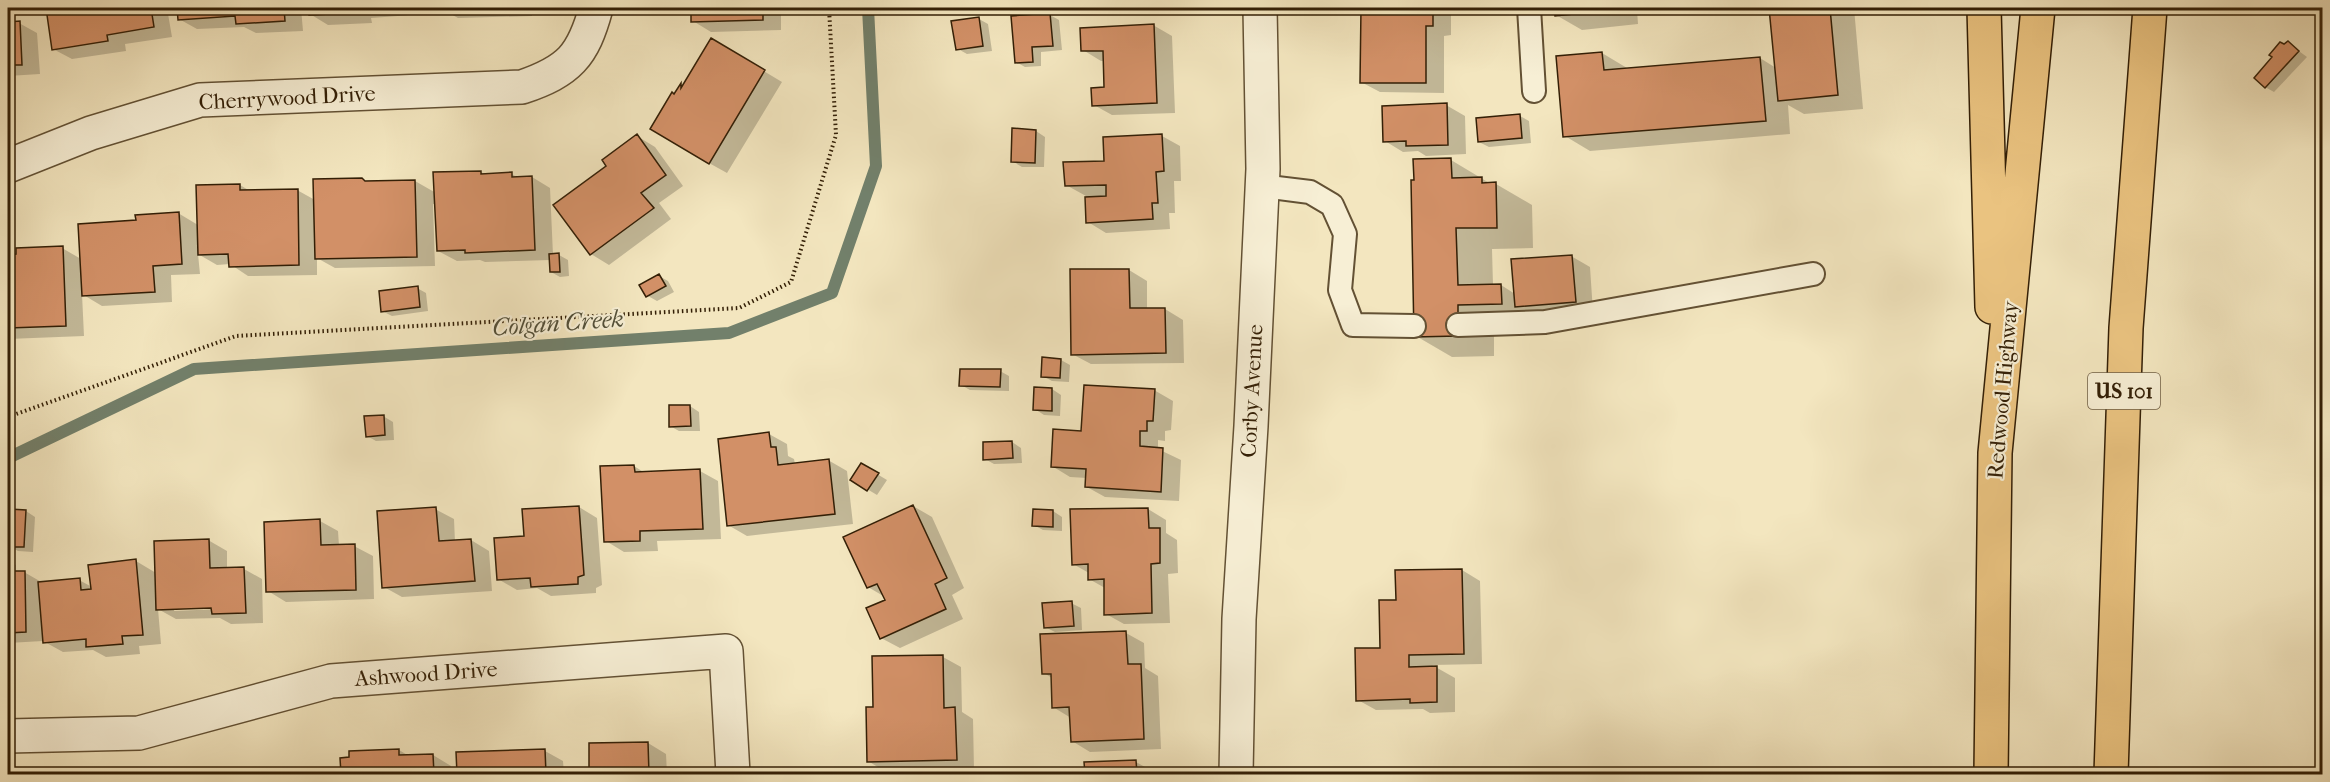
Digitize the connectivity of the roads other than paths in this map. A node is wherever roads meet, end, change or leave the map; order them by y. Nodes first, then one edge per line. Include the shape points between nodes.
1 (596, 8) edge
2 (1260, 8) edge
3 (1528, 8) edge
4 (1984, 8) edge
5 (2038, 8) edge
6 (2150, 8) edge
7 (1534, 91) dead end
8 (8, 166) edge
9 (1262, 186) junction
10 (1813, 274) dead end
11 (1458, 325) dead end
12 (1414, 326) dead end
13 (1995, 453) junction
14 (8, 736) edge
15 (734, 774) edge
16 (1236, 774) edge
17 (1991, 774) edge
18 (2111, 774) edge

1 - 8 street, Cherrywood Drive via 590,33 571,63 548,78 522,87 200,100 92,132
2 - 9 street, Corby Avenue
3 - 7 lane
4 - 13 highway
5 - 13 highway, Redwood Highway
6 - 18 highway, US 101 via 2126,327
9 - 12 lane via 1310,192 1332,205 1345,234 1341,290 1353,325
9 - 16 street, Corby Avenue via 1239,619
10 - 11 lane via 1545,322
13 - 17 highway, Redwood Highway
14 - 15 street, Ashwood Drive via 139,733 331,681 726,651

